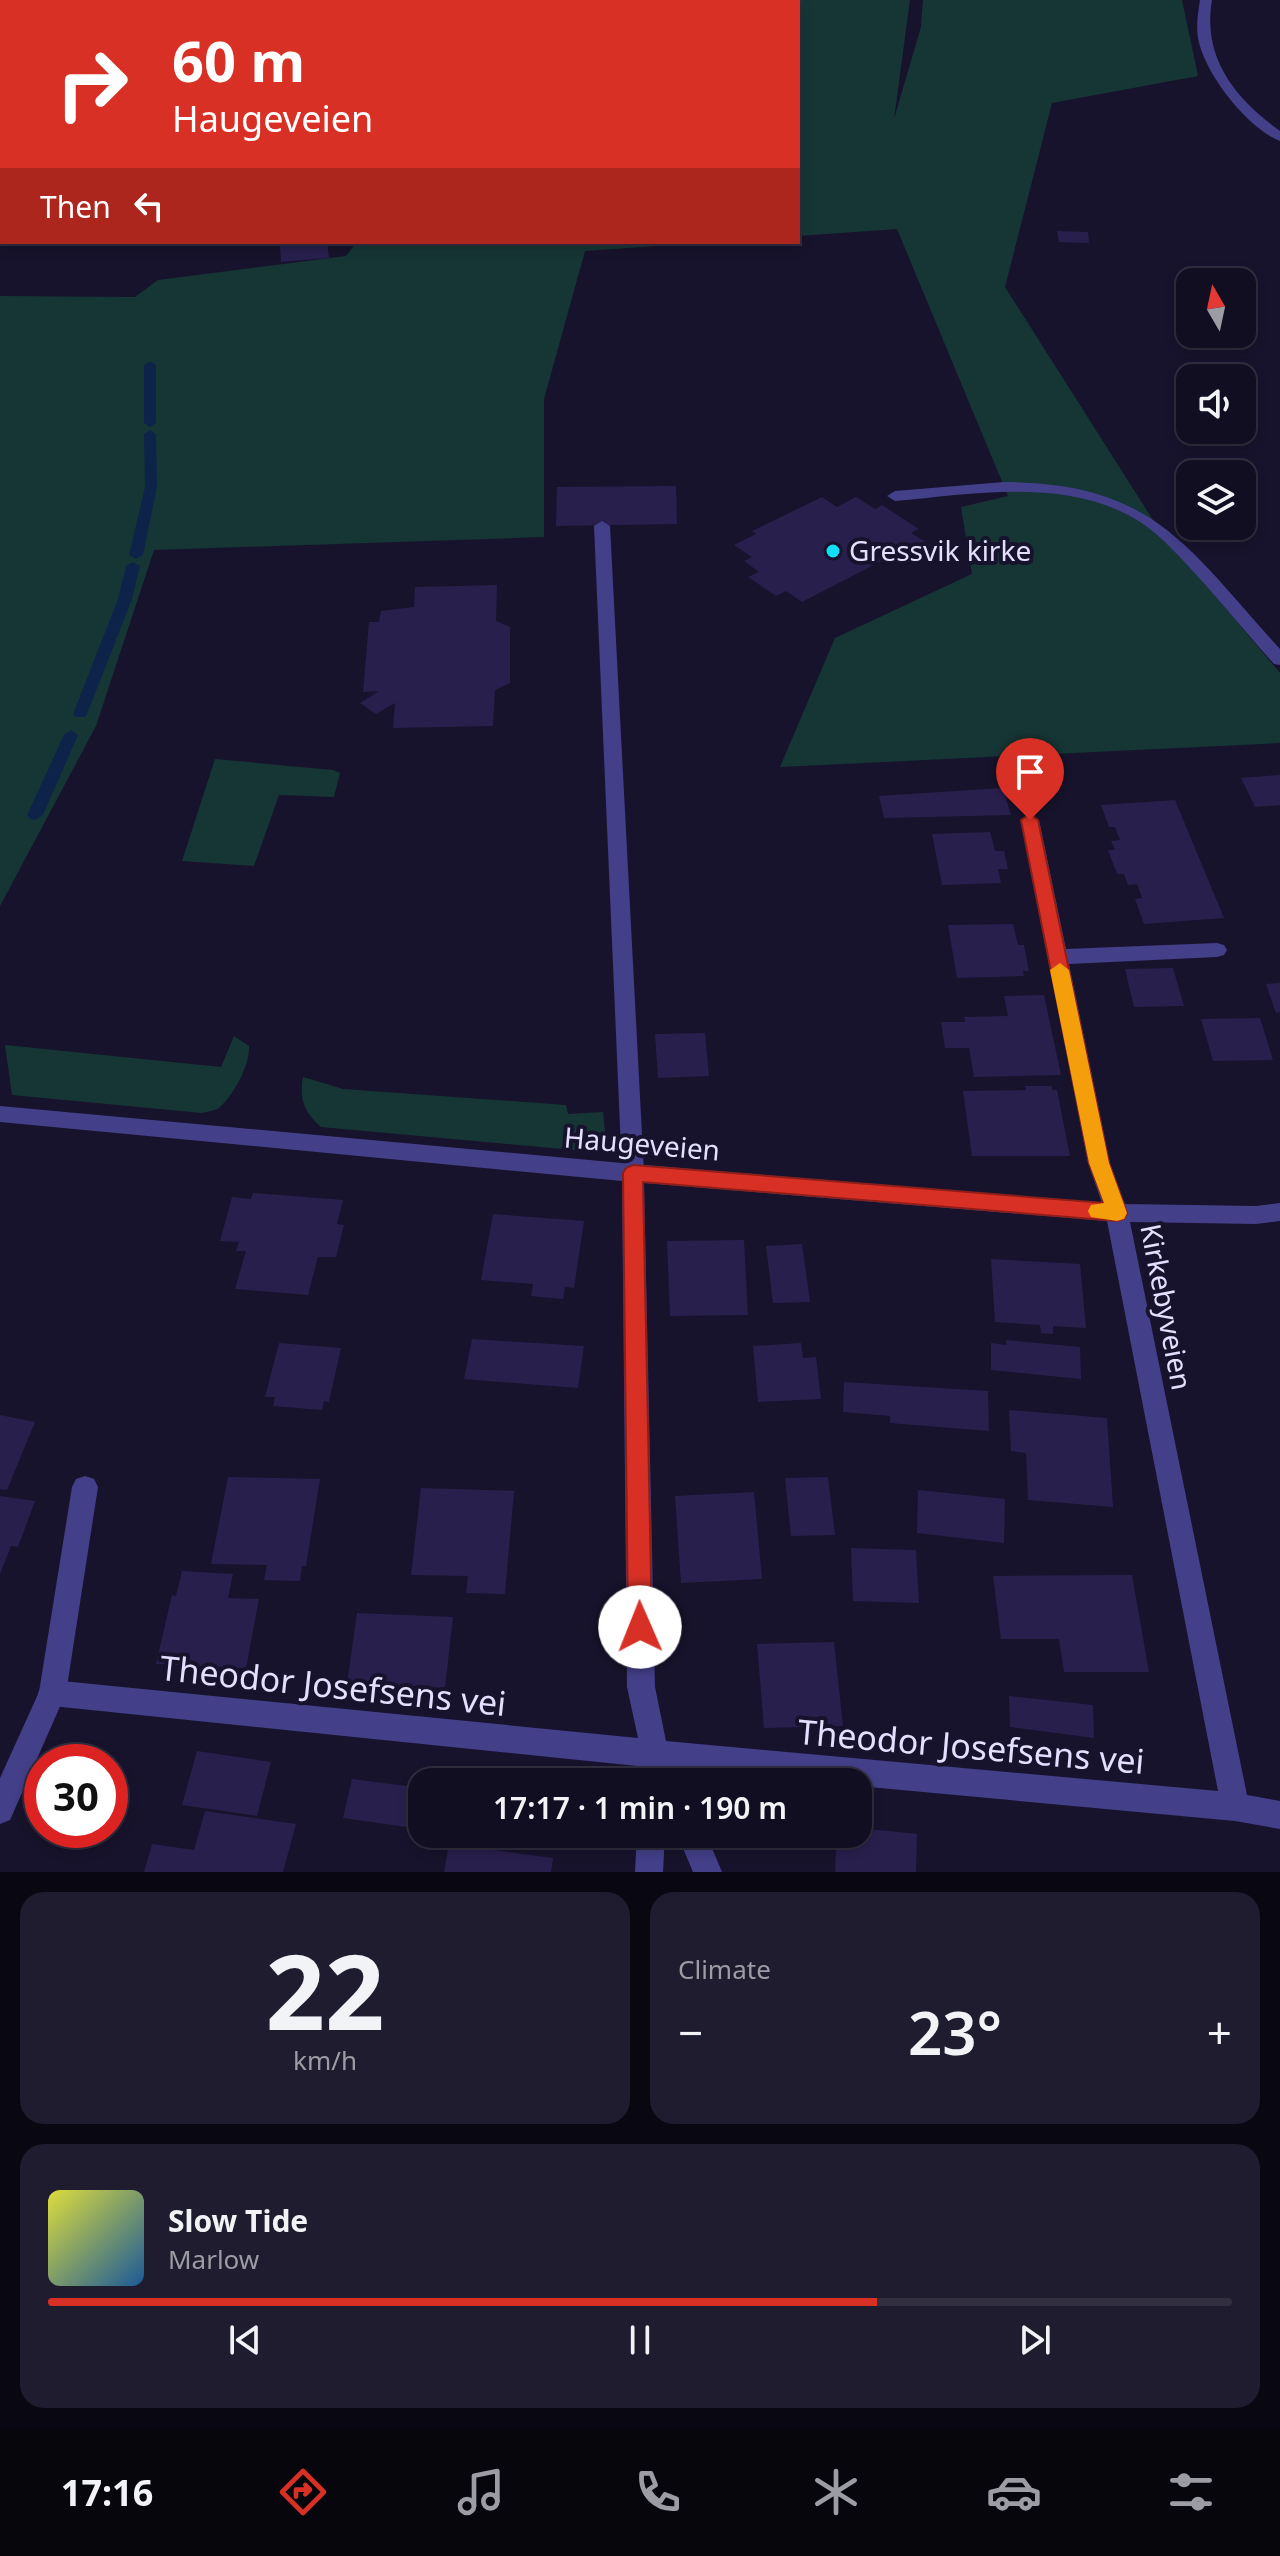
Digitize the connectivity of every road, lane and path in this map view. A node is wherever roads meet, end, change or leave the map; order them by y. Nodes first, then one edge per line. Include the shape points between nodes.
1 (1206, 0) edge
2 (1280, 137) edge
3 (895, 496) dead end
4 (602, 526) dead end
5 (1280, 660) edge
6 (1030, 820) dead end
7 (1217, 950) dead end
8 (1057, 957) junction
9 (0, 1114) edge
10 (633, 1173) junction
11 (1280, 1212) edge
12 (1117, 1213) junction
13 (85, 1487) dead end
14 (52, 1693) junction
15 (654, 1768) edge
16 (872, 1783) edge
17 (1235, 1807) junction
18 (0, 1810) edge
19 (1280, 1815) edge
20 (650, 1848) edge
21 (697, 1848) edge
22 (649, 1872) edge
23 (708, 1872) edge

1 - 2 street via 1206,48 1223,80
3 - 5 street via 1024,485 1100,496 1147,519 1168,536
4 - 10 street
6 - 8 street, Kirkebyveien
7 - 8 street
8 - 12 street, Kirkebyveien via 1099,1163
9 - 10 street, Haugeveien
10 - 12 street, Haugeveien
10 - 15 street via 641,1687
11 - 12 street, Haugeveien
12 - 17 street, Kirkebyveien
13 - 14 street
14 - 15 street, Theodor Josefsens vei
14 - 18 street
16 - 17 street, Theodor Josefsens vei
17 - 19 street, Theodor Josefsens vei
20 - 22 street
21 - 23 street

